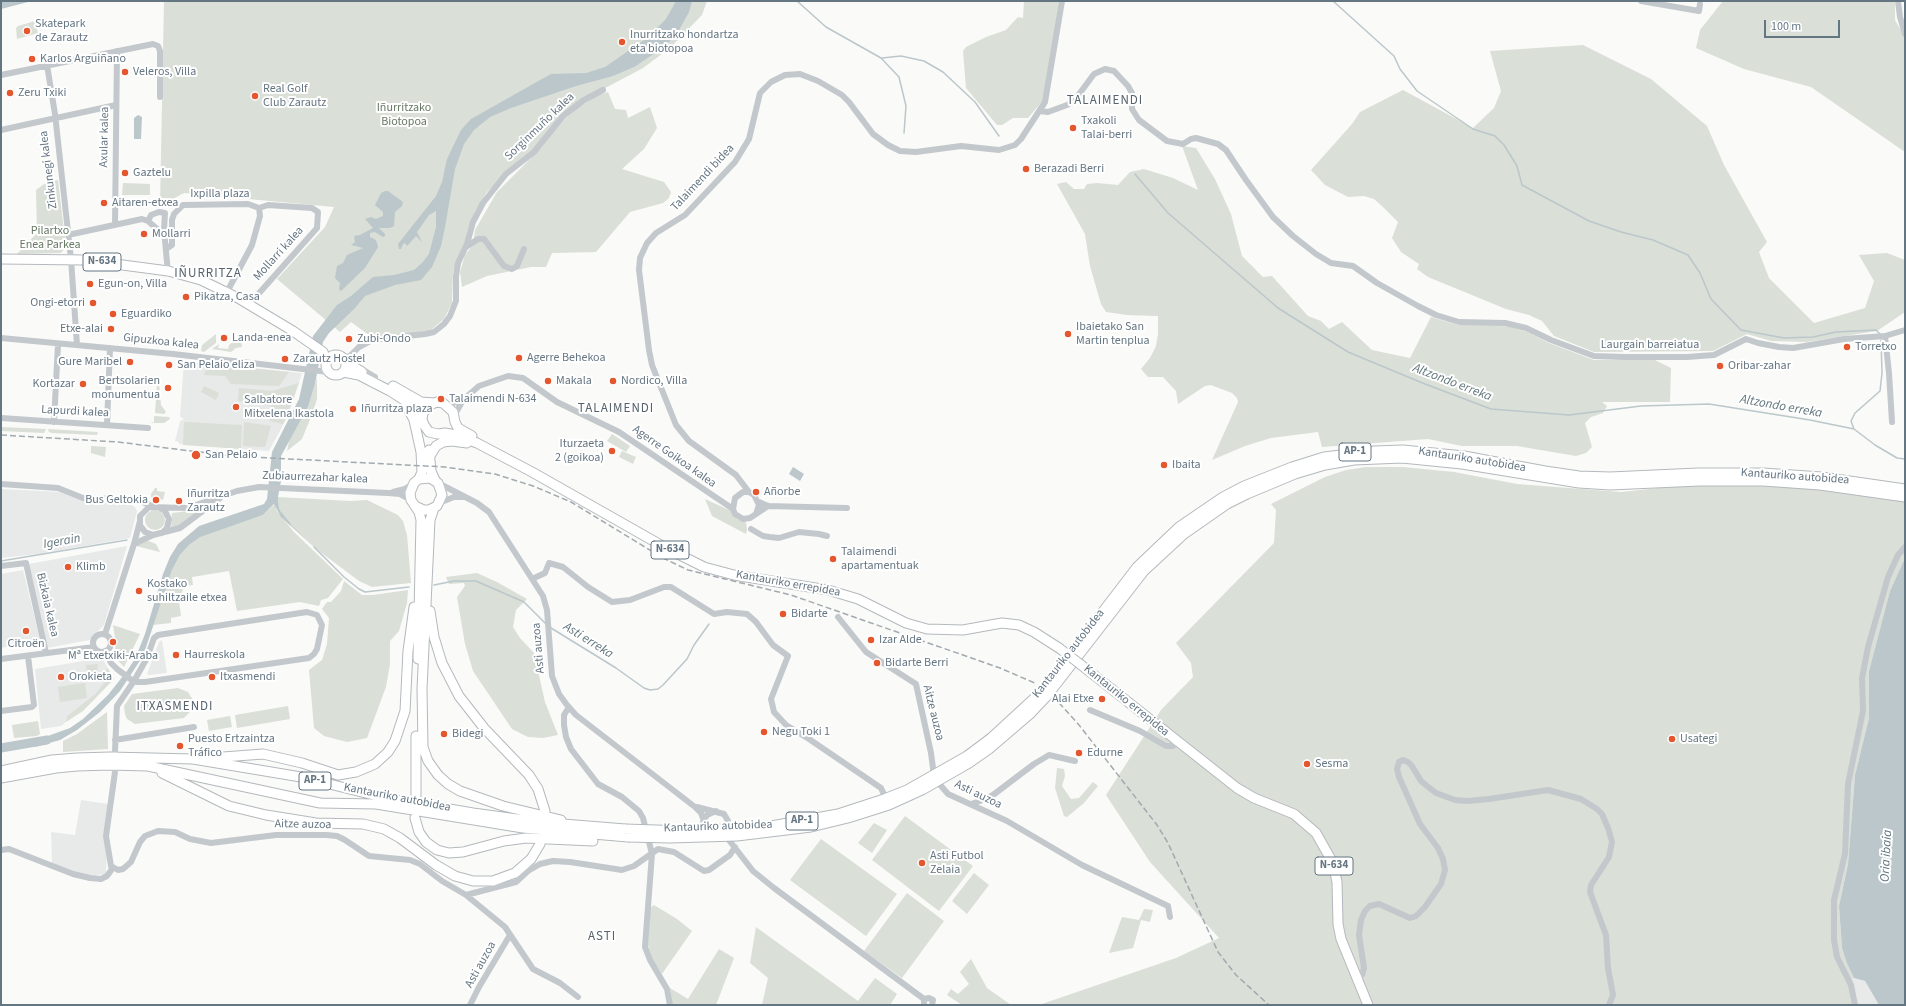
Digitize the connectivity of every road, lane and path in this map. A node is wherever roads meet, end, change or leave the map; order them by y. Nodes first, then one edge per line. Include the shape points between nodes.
1 (1062, 1) edge
2 (1641, 1) edge
3 (1898, 1) edge
4 (1700, 4) dead end
5 (1905, 34) edge
6 (117, 51) junction
7 (47, 65) junction
8 (1, 75) edge
9 (602, 90) dead end
10 (160, 98) dead end
11 (116, 105) junction
12 (1040, 111) junction
13 (55, 118) junction
14 (1, 130) edge
15 (259, 208) junction
16 (148, 221) junction
17 (115, 224) junction
18 (162, 227) junction
19 (68, 235) junction
20 (466, 246) junction
21 (166, 249) junction
22 (524, 249) dead end
23 (1, 258) edge
24 (71, 261) junction
25 (1, 262) edge
26 (168, 273) junction
27 (227, 292) junction
28 (253, 300) dead end
29 (1905, 330) edge
30 (1885, 336) junction
31 (1, 338) edge
32 (58, 344) junction
33 (77, 345) junction
34 (110, 348) junction
35 (322, 349) junction
36 (356, 349) junction
37 (342, 358) junction
38 (328, 365) junction
39 (343, 372) junction
40 (375, 377) junction
41 (400, 398) junction
42 (463, 400) junction
43 (434, 403) junction
44 (446, 405) junction
45 (1, 418) edge
46 (454, 418) junction
47 (54, 422) junction
48 (423, 422) junction
49 (1892, 422) dead end
50 (107, 425) junction
51 (148, 428) dead end
52 (442, 434) junction
53 (491, 450) junction
54 (430, 456) junction
55 (532, 472) junction
56 (418, 478) junction
57 (436, 482) junction
58 (740, 483) junction
59 (1, 484) edge
60 (1859, 486) junction
61 (1905, 489) edge
62 (749, 492) junction
63 (388, 493) junction
64 (736, 497) junction
65 (1905, 497) edge
66 (220, 498) junction
67 (467, 498) junction
68 (133, 501) junction
69 (759, 502) junction
70 (413, 503) junction
71 (725, 503) junction
72 (155, 506) junction
73 (436, 506) junction
74 (768, 506) junction
75 (847, 508) dead end
76 (733, 509) junction
77 (143, 512) junction
78 (756, 514) junction
79 (140, 521) junction
80 (751, 529) dead end
81 (161, 534) junction
82 (153, 535) junction
83 (827, 536) dead end
84 (134, 544) junction
85 (1905, 547) edge
86 (1, 566) edge
87 (419, 574) junction
88 (532, 579) junction
89 (427, 585) junction
90 (838, 618) dead end
91 (105, 634) junction
92 (94, 646) junction
93 (105, 651) junction
94 (46, 653) junction
95 (28, 656) junction
96 (1, 659) edge
97 (134, 681) junction
98 (569, 708) junction
99 (1, 710) edge
100 (1090, 710) dead end
101 (194, 727) dead end
102 (115, 740) junction
103 (1176, 741) junction
104 (115, 751) dead end
105 (193, 759) junction
106 (968, 759) junction
107 (1075, 761) dead end
108 (148, 766) junction
109 (1, 771) edge
110 (115, 772) dead end
111 (1, 778) edge
112 (935, 778) junction
113 (416, 796) dead end
114 (887, 801) junction
115 (971, 804) junction
116 (695, 807) junction
117 (545, 811) dead end
118 (716, 811) junction
119 (415, 818) dead end
120 (704, 821) junction
121 (728, 821) junction
122 (595, 827) junction
123 (737, 830) junction
124 (725, 831) junction
125 (627, 836) junction
126 (730, 841) junction
127 (540, 844) dead end
128 (735, 847) junction
129 (1, 850) edge
130 (652, 854) junction
131 (111, 866) junction
132 (466, 895) junction
133 (1170, 917) dead end
134 (510, 935) junction
135 (1357, 978) junction
136 (578, 996) dead end
137 (924, 1002) edge
138 (470, 1005) edge
139 (670, 1005) edge
140 (932, 1005) edge
141 (1368, 1005) edge
142 (1609, 1005) edge
143 (1855, 1005) edge

1 - 12 street, Talaimendi bidea via 1047,96
2 - 4 street via 1699,11
3 - 5 street
6 - 7 street
6 - 10 street via 153,44 158,46
6 - 11 street, Axular kalea
7 - 8 street
7 - 13 street, Zinkunegi kalea
9 - 20 street, Sorginmuño kalea via 568,112 534,152 505,176 477,212
11 - 13 street
11 - 17 street, Axular kalea
12 - 30 street, Laurgain barreiatua via 1050,111 1069,104 1100,70 1114,71 1132,93 1132,109 1139,120 1175,144 1183,144 1196,138 1218,144 1226,150 1273,217 1316,254 1331,262 1353,266 1418,306 1459,322 1505,323 1526,328 1594,356 1624,357 1714,355 1746,338 1772,346 1793,348 1844,339
12 - 58 street, Talaimendi bidea via 1021,139 1005,149 961,146 910,152 894,148 882,141 866,127 846,98 812,78 788,74 774,80 762,90 749,139 741,154 690,210 679,220 652,236 639,262 652,365 676,425 689,441 734,474
13 - 14 street
13 - 19 street, Zinkunegi kalea
15 - 21 street, Ixpilla plaza via 248,204 183,205 174,214 172,245
15 - 27 street via 260,216 252,245
15 - 28 street, Mollarri kalea via 312,208 318,212 317,228
16 - 17 street via 138,219
16 - 18 street
16 - 18 street via 149,216 159,212 165,213
17 - 19 street
18 - 21 street
19 - 24 street, Zinkunegi kalea
20 - 22 street via 480,238 484,239 504,266 512,269 517,266
20 - 36 street, Sorginmuño kalea via 456,271 457,294 454,307 444,324 430,333 375,339
21 - 26 street
23 - 24 highway, N-634
24 - 25 highway, N-634
24 - 26 highway, N-634
24 - 33 street, Zinkunegi kalea
26 - 27 highway, N-634 via 201,280
27 - 35 highway, N-634
29 - 30 street, Laurgain barreiatua
30 - 49 street
31 - 32 street, Gipuzkoa kalea
32 - 33 street, Gipuzkoa kalea
32 - 47 street
33 - 34 street, Gipuzkoa kalea
34 - 38 street, Gipuzkoa kalea via 318,370
34 - 50 street
35 - 37 highway, N-634
35 - 38 highway
36 - 37 street, Sorginmuño kalea via 350,356
36 - 40 street via 352,357 355,365
37 - 38 highway via 331,356
37 - 39 highway via 346,366
37 - 40 highway, N-634 via 356,370
38 - 39 highway, N-634 via 335,374
39 - 41 highway, N-634 via 359,375
40 - 43 highway, N-634 via 421,402
41 - 48 highway, N-634 via 414,407
41 - 56 highway via 414,420 421,452
42 - 44 street
42 - 46 street
42 - 71 street, Agerre Goikoa kalea via 472,390 487,382 508,376 523,378 557,402 619,432
43 - 44 highway, N-634
43 - 48 highway via 425,409
44 - 46 highway, N-634
45 - 47 street, Lapurdi kalea
46 - 52 highway via 452,427
46 - 55 highway, N-634 via 462,431 489,444
47 - 50 street, Lapurdi kalea
48 - 52 highway, N-634 via 430,432
48 - 56 highway via 424,463
50 - 51 street, Lapurdi kalea
52 - 53 highway, N-634 via 466,438
52 - 54 highway via 430,446
53 - 54 highway via 447,441 439,444
53 - 55 highway, N-634
54 - 57 highway via 431,471
55 - 103 highway, Kantauriko errepidea / N-634, bridge via 666,548 709,568 734,575 828,590 858,599 927,629 958,630 1002,623 1019,625 1059,648
56 - 57 highway via 430,478
56 - 63 street, Zubiaurrezahar kalea via 401,490
56 - 70 highway via 410,493
57 - 67 street, Asti auzoa
57 - 73 highway via 442,495
58 - 62 street, Talaimendi bidea
58 - 64 street
59 - 68 street, Zubiaurrezahar kalea via 58,488 83,498
60 - 61 highway, AP-1
60 - 65 highway, AP-1
60 - 106 highway, Kantauriko autobidea / AP-1 via 1793,474 1579,476 1464,456 1402,450 1324,457 1257,480 1223,497 1179,527 1137,567 1042,690
62 - 64 street
62 - 69 street
63 - 66 street, Zubiaurrezahar kalea via 268,486 247,489
63 - 70 street, Zubiaurrezahar kalea via 400,494
64 - 71 street
64 - 76 street
66 - 72 street, Zubiaurrezahar kalea via 187,508
66 - 81 street, Zubiaurrezahar kalea via 184,526
67 - 73 street via 454,497
67 - 88 street, Asti auzoa via 481,505 493,516
68 - 72 street, Zubiaurrezahar kalea
68 - 77 street
69 - 74 street
69 - 78 street
70 - 73 highway via 424,510
70 - 87 highway via 421,520
71 - 76 street, Agerre Goikoa kalea
72 - 77 street
72 - 81 street via 165,511 169,519 167,528
73 - 89 highway via 430,520
74 - 75 street
74 - 78 street
76 - 78 street via 737,516 743,519
77 - 79 street
79 - 82 street via 145,532
79 - 84 street
80 - 83 street via 763,536 780,538 799,532
81 - 82 street
82 - 84 street
84 - 91 street
85 - 143 street via 1898,555 1888,577 1868,648 1862,678 1863,711 1848,784 1845,854 1834,900 1834,940 1837,958 1851,986
86 - 94 street, Bizkaia kalea via 26,563
87 - 105 highway via 408,651 405,711 395,741 378,761 356,772 338,774 263,754
87 - 113 highway
88 - 98 street, Asti auzoa via 545,599 552,676 559,694
88 - 114 street via 545,573 549,563 563,567 612,602 630,600 664,586 714,614 747,614 773,645 788,656 771,700 774,712 786,725 881,788
89 - 117 highway via 434,637 451,683 474,717 533,781
89 - 122 highway via 422,736 428,762 448,784 479,799
90 - 112 street, Aitze auzoa via 866,652 916,684
91 - 92 street via 95,636
91 - 93 street via 111,643
92 - 93 street via 98,651
92 - 94 street
93 - 97 street via 111,663
94 - 95 street
95 - 96 street
95 - 99 street via 34,705
97 - 97 street via 145,682 309,658 317,649 321,621 317,615 307,612 161,634 154,638 147,658
97 - 102 street via 118,706
98 - 116 street, Asti auzoa
98 - 130 street via 564,715 564,725 571,749 598,784 622,797 639,811
100 - 103 street via 1140,731 1166,746 1173,746
101 - 102 street
102 - 104 street
103 - 135 highway, Kantauriko errepidea / N-634 via 1237,788 1254,798 1294,814 1316,833 1333,863 1337,882 1338,924
105 - 109 highway, Kantauriko autobidea / AP-1 via 84,758 52,760
105 - 122 highway, Kantauriko autobidea / AP-1 via 301,777 390,799 538,822
106 - 125 highway, Kantauriko autobidea / AP-1, bridge via 907,790 838,814 771,826
106 - 125 highway, Kantauriko autobidea / AP-1, bridge via 922,790 889,805 811,827 772,833 670,838 658,841
107 - 115 street via 1049,756 1034,764 993,795
108 - 111 highway, Kantauriko autobidea / AP-1 via 77,766
108 - 125 highway, Kantauriko autobidea / AP-1 via 320,802 376,804 523,828
108 - 127 highway via 229,806 309,822 363,824 384,829 436,865 455,876 473,881 493,880 514,872 531,859
110 - 131 street via 106,836
112 - 114 street
112 - 115 street, Asti auzoa via 948,794
114 - 123 street via 812,823
115 - 133 street, Asti auzoa via 1007,821 1082,864 1168,906
116 - 118 street, Asti auzoa
116 - 120 street, Asti auzoa
118 - 120 street via 707,815
118 - 121 street via 724,814
119 - 125 highway via 419,832 426,842 437,850 449,853 526,838
120 - 124 street via 704,828 710,835 715,836
121 - 123 street
121 - 124 street
122 - 125 highway, Kantauriko autobidea / AP-1
123 - 124 street
123 - 126 street
124 - 126 street
126 - 128 street
128 - 130 street via 730,854 704,871 674,852 658,849
128 - 137 street via 753,871
129 - 131 street via 9,850 90,878 101,879 107,876 112,869
130 - 132 street via 634,866 622,870 553,861 534,867 516,882
130 - 139 street via 646,947 650,960 667,989
131 - 132 street, Aitze auzoa via 118,870 128,866 145,836 158,831 175,832 190,839 212,843 276,834 326,835 337,836 369,856 410,860 420,864
132 - 134 street, Asti auzoa via 505,927
134 - 136 street, Asti auzoa via 533,969
134 - 138 street, Asti auzoa
135 - 141 highway, Kantauriko errepidea / N-634
135 - 142 street via 1364,968 1359,935 1365,910 1379,904 1410,918 1416,916 1441,884 1445,870 1438,848 1420,824 1399,777 1397,769 1399,762 1403,760 1408,762 1421,781 1436,793 1456,800 1489,799 1548,790 1581,799 1597,808 1602,814 1612,842 1609,858 1591,885 1590,892 1606,935 1612,995
137 - 140 street via 930,998

